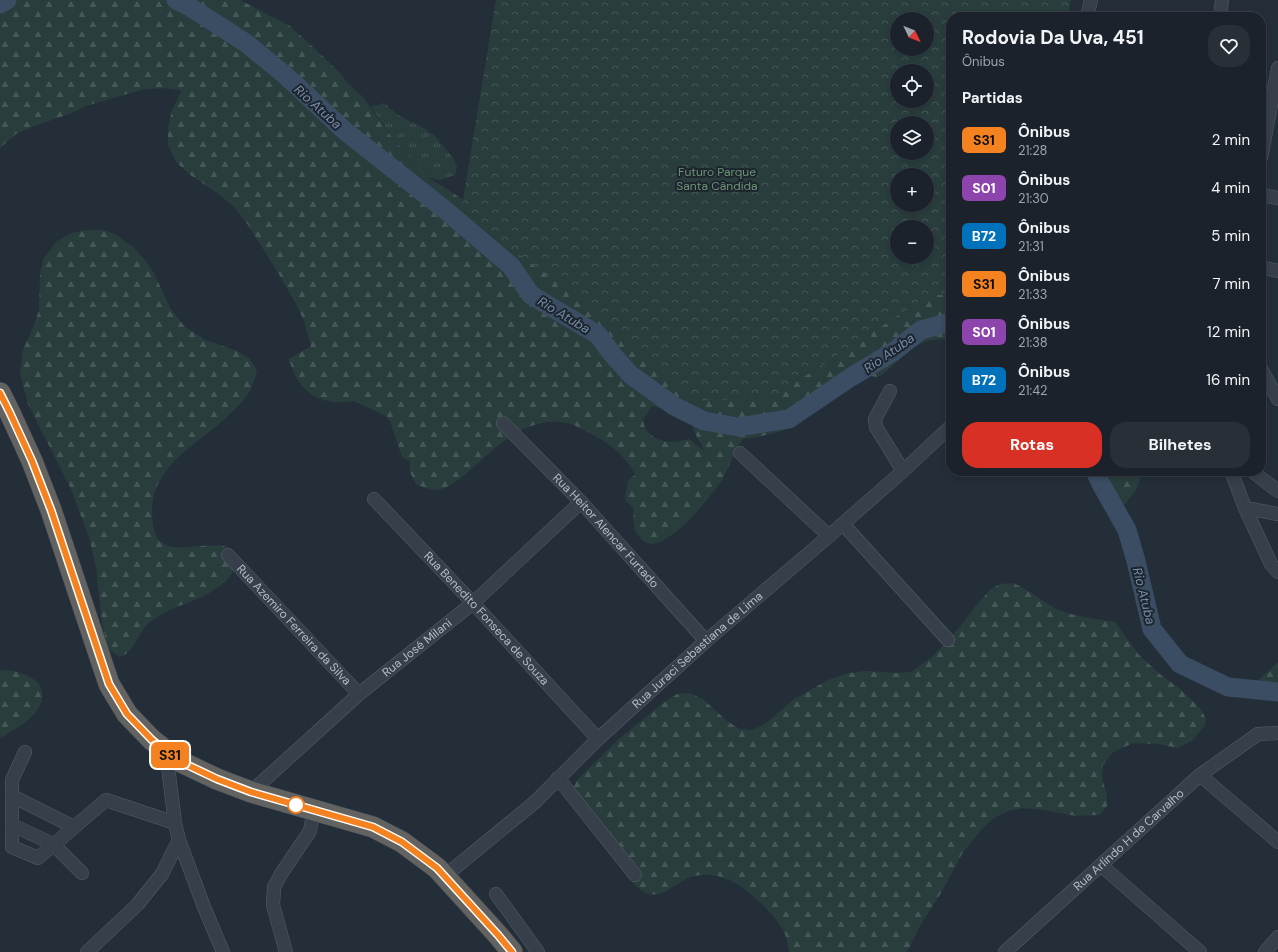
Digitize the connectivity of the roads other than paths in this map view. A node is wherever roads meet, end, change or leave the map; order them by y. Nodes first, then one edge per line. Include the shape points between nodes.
1 (1091, 0) edge
2 (1222, 0) edge
3 (1088, 12) edge
4 (1221, 12) edge
5 (1278, 68) edge
6 (1266, 130) edge
7 (1266, 196) edge
8 (1278, 198) edge
9 (1266, 268) edge
10 (1278, 271) edge
11 (1266, 378) edge
12 (890, 391) dead end
13 (0, 393) edge
14 (1278, 399) edge
15 (503, 423) dead end
16 (946, 431) edge
17 (740, 453) dead end
18 (904, 471) junction
19 (1233, 476) edge
20 (1258, 476) edge
21 (1278, 491) edge
22 (374, 499) dead end
23 (581, 502) junction
24 (1245, 508) junction
25 (1278, 514) edge
26 (844, 524) junction
27 (829, 536) junction
28 (228, 555) dead end
29 (1278, 572) edge
30 (473, 603) junction
31 (948, 640) dead end
32 (706, 641) junction
33 (359, 694) junction
34 (1278, 733) edge
35 (598, 739) junction
36 (166, 751) junction
37 (25, 752) dead end
38 (1200, 775) junction
39 (558, 778) junction
40 (251, 792) junction
41 (12, 796) junction
42 (314, 810) junction
43 (175, 823) junction
44 (12, 825) junction
45 (74, 827) junction
46 (179, 840) junction
47 (1278, 842) edge
48 (53, 844) junction
49 (1102, 866) junction
50 (82, 873) dead end
51 (635, 875) dead end
52 (445, 876) junction
53 (496, 894) dead end
54 (1278, 937) edge
55 (87, 952) edge
56 (223, 952) edge
57 (286, 952) edge
58 (512, 952) edge
59 (538, 952) edge
60 (1005, 952) edge
61 (1200, 952) edge
62 (1265, 952) edge

1 - 3 street
2 - 4 street
5 - 6 street
7 - 8 street
9 - 10 street
11 - 14 street
12 - 18 street via 875,419 876,427
13 - 36 highway via 32,461 51,510 109,684 127,714
15 - 23 street, Rua Heitor Alencar Furtado
16 - 18 street, Rua Juraci Sebastiana de Lima
17 - 27 street
18 - 26 street, Rua Juraci Sebastiana de Lima
19 - 24 street
20 - 21 street
22 - 30 street, Rua Benedito Fonseca de Souza
23 - 30 street, Rua José Milani
23 - 32 street, Rua Heitor Alencar Furtado
24 - 25 street
24 - 29 street via 1271,564
26 - 27 street, Rua Juraci Sebastiana de Lima
26 - 31 street
27 - 32 street, Rua Juraci Sebastiana de Lima
28 - 33 street, Rua Azemiro Ferreira da Silva
30 - 33 street, Rua José Milani
30 - 35 street, Rua Benedito Fonseca de Souza
32 - 35 street, Rua Juraci Sebastiana de Lima
33 - 40 street, Rua José Milani
34 - 38 street, Rua Arlindo H de Carvalho via 1258,734
35 - 39 street, Rua Juraci Sebastiana de Lima
36 - 40 highway via 179,761 231,786
36 - 43 street
37 - 41 street via 12,780
38 - 47 street
38 - 49 street, Rua Arlindo H de Carvalho
39 - 51 street
39 - 52 street, Rua Juraci Sebastiana de Lima via 535,802
40 - 42 highway
41 - 44 street
41 - 45 street
42 - 52 highway via 373,827 402,842
42 - 57 street via 310,831 274,887 273,905
43 - 45 street via 106,800
43 - 46 street
44 - 48 street
44 - 48 street via 12,847 38,858
45 - 48 street
46 - 55 street via 162,874 137,905
46 - 56 street
48 - 50 street
49 - 60 street, Rua Arlindo H de Carvalho
49 - 61 street
52 - 58 highway
53 - 59 street
54 - 62 street

